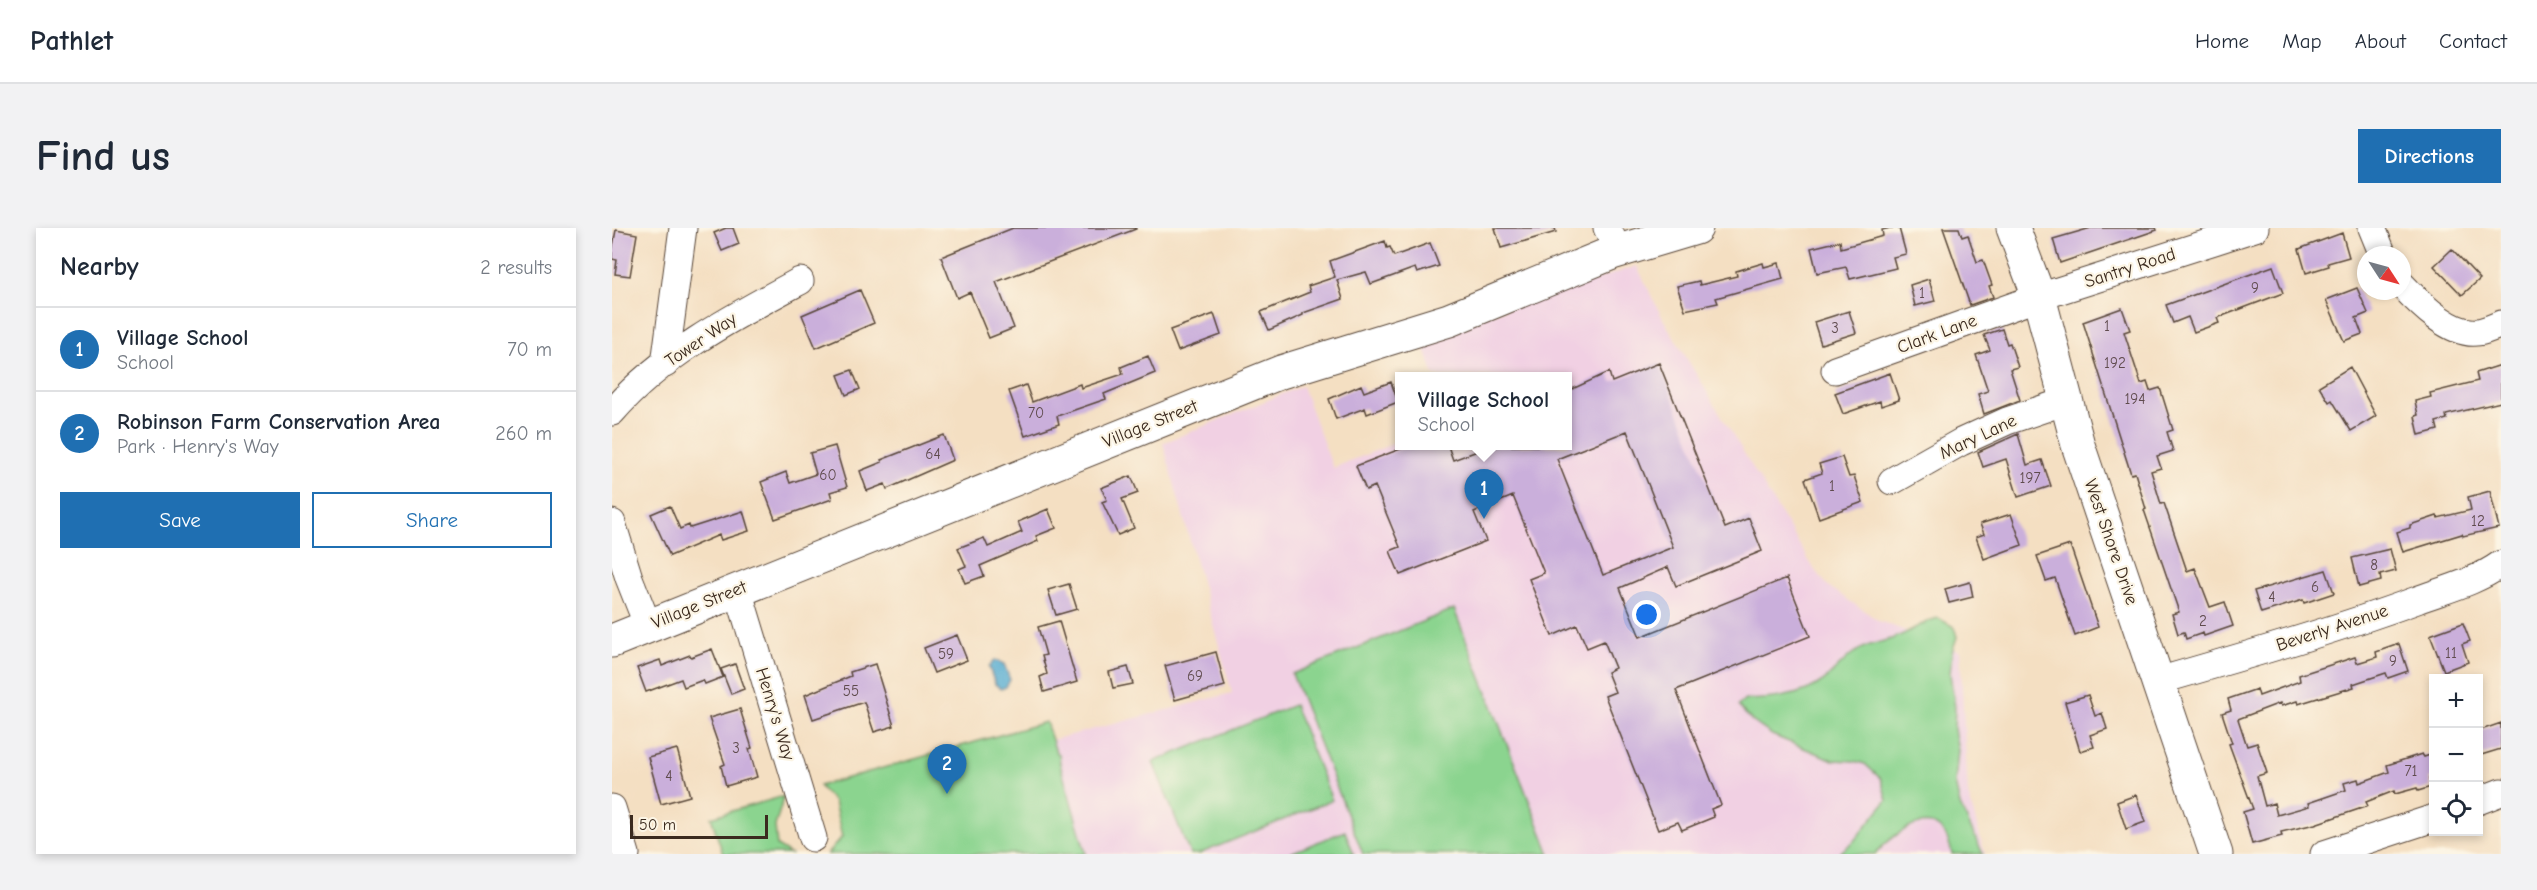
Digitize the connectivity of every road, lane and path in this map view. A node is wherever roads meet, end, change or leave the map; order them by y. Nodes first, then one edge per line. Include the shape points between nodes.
1 (683, 228) edge
2 (1696, 228) edge
3 (2013, 228) edge
4 (2255, 228) edge
5 (2372, 228) edge
6 (1610, 240) edge
7 (2379, 246) edge
8 (801, 281) dead end
9 (2411, 295) edge
10 (2038, 297) junction
11 (2501, 324) edge
12 (665, 364) junction
13 (1835, 370) dead end
14 (2066, 401) junction
15 (612, 412) edge
16 (1892, 481) dead end
17 (612, 523) edge
18 (2501, 564) edge
19 (738, 590) junction
20 (648, 626) junction
21 (612, 641) edge
22 (2158, 681) junction
23 (2501, 792) edge
24 (2483, 799) edge
25 (612, 808) edge
26 (2429, 819) edge
27 (813, 838) dead end
28 (626, 854) edge
29 (2216, 854) edge
30 (2324, 854) edge

1 - 12 street
2 - 6 main road, Village Street
3 - 10 main road, West Shore Drive
4 - 10 street, Santry Road
5 - 7 street
6 - 19 main road, Village Street via 1449,320 1281,372
8 - 12 street, Tower Way via 722,324
9 - 11 street via 2448,325 2476,333
10 - 13 street, Clark Lane
10 - 14 main road, West Shore Drive
12 - 15 street, Tower Way
14 - 16 street, Mary Lane via 1961,442
14 - 22 main road, West Shore Drive
17 - 20 street
18 - 22 street, Beverly Avenue via 2363,620
19 - 20 main road, Village Street
19 - 27 street, Henry's Way
20 - 21 main road, Village Street
22 - 29 main road, West Shore Drive
23 - 24 street
25 - 28 street
26 - 30 street

